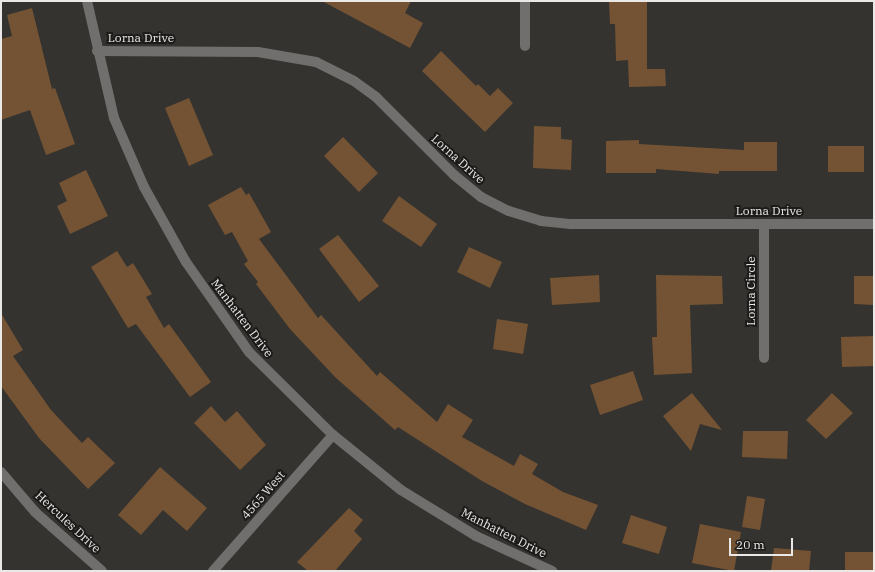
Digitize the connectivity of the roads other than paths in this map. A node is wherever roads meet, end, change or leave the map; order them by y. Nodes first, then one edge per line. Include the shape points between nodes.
1 (87, 1) edge
2 (525, 1) edge
3 (525, 46) dead end
4 (97, 51) junction
5 (764, 224) junction
6 (874, 224) edge
7 (764, 358) dead end
8 (333, 435) junction
9 (1, 472) edge
10 (102, 571) edge
11 (213, 571) edge
12 (552, 571) edge

1 - 4 street, Manhatten Drive
2 - 3 street
4 - 5 street, Lorna Drive via 258,52 316,62 354,81 376,97 454,175 481,197 509,212 541,221 571,224
4 - 8 street, Manhatten Drive via 114,118 144,187 186,262 249,352
5 - 6 street, Lorna Drive
5 - 7 street, Lorna Circle
8 - 11 street, 4565 West
8 - 12 street, Manhatten Drive via 401,490 476,536
9 - 10 street, Hercules Drive via 35,512

